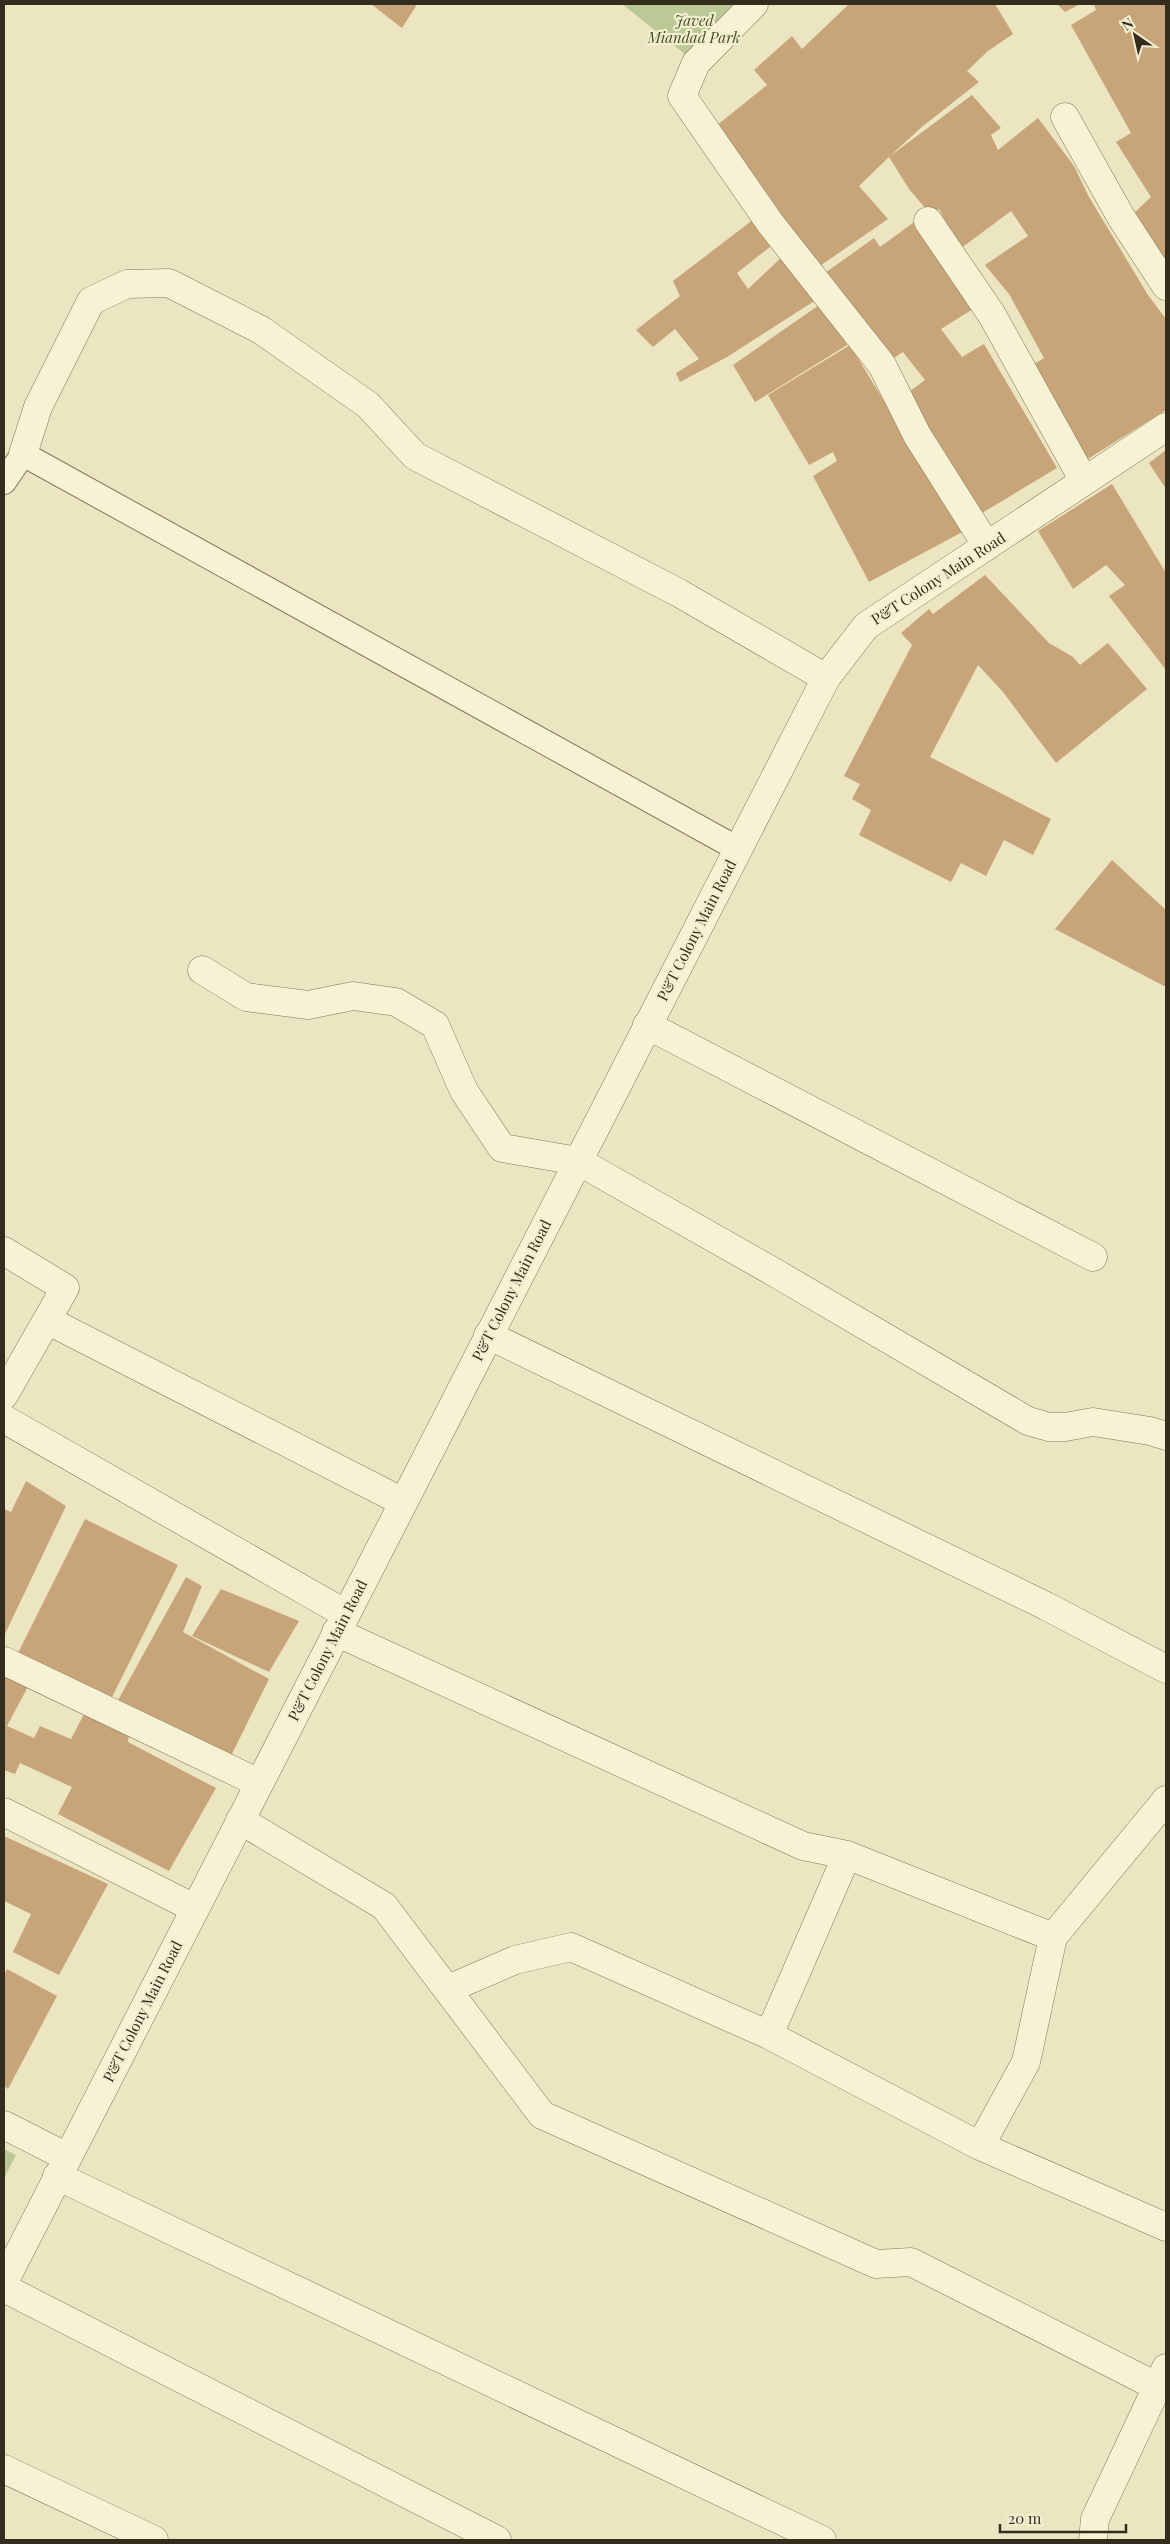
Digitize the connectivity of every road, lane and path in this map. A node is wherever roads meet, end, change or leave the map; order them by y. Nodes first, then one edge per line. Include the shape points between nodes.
1 (754, 4) edge
2 (1065, 117) dead end
3 (928, 221) dead end
4 (1166, 286) edge
5 (1166, 427) edge
6 (23, 454) junction
7 (1084, 481) junction
8 (4, 482) edge
9 (987, 546) junction
10 (826, 678) junction
11 (738, 849) junction
12 (202, 970) dead end
13 (647, 1025) junction
14 (578, 1160) junction
15 (4, 1251) edge
16 (1093, 1257) dead end
17 (47, 1320) junction
18 (488, 1335) junction
19 (4, 1395) edge
20 (4, 1419) edge
21 (1166, 1436) edge
22 (403, 1502) junction
23 (341, 1623) junction
24 (4, 1661) edge
25 (1166, 1669) edge
26 (258, 1783) junction
27 (1163, 1810) edge
28 (4, 1812) edge
29 (240, 1820) junction
30 (847, 1855) junction
31 (194, 1908) junction
32 (1053, 1938) junction
33 (448, 1989) junction
34 (769, 2035) junction
35 (4, 2125) edge
36 (980, 2146) junction
37 (62, 2166) junction
38 (1166, 2227) edge
39 (4, 2282) edge
40 (4, 2288) edge
41 (1162, 2378) edge
42 (4, 2469) edge
43 (154, 2540) edge
44 (497, 2540) edge
45 (822, 2540) edge
46 (1094, 2540) edge

1 - 9 street via 696,63 682,96 770,223 882,365 917,435
2 - 4 street via 1121,217
3 - 7 street via 992,315
5 - 7 street, P&T Colony Main Road
6 - 8 lane
6 - 10 street via 38,406 90,301 127,284 169,283 269,335 368,405 415,456 679,593
6 - 11 lane
7 - 9 street, P&T Colony Main Road
9 - 10 street, P&T Colony Main Road via 866,626
10 - 11 street, P&T Colony Main Road
11 - 13 street, P&T Colony Main Road
12 - 14 street via 246,997 308,1005 353,996 396,1002 435,1025 464,1091 502,1148
13 - 14 street, P&T Colony Main Road
13 - 16 street
14 - 18 street, P&T Colony Main Road
14 - 21 street via 1028,1421 1049,1427 1093,1422
15 - 17 street via 65,1288
17 - 19 street
17 - 22 street
18 - 22 street, P&T Colony Main Road
18 - 25 street via 1046,1606
20 - 23 street
22 - 23 street, P&T Colony Main Road
23 - 26 street, P&T Colony Main Road
23 - 30 street via 803,1846
24 - 26 street
26 - 29 street, P&T Colony Main Road
27 - 32 street
28 - 31 street
29 - 31 street, P&T Colony Main Road
29 - 33 street via 384,1906
30 - 32 street
30 - 34 street
31 - 37 street, P&T Colony Main Road
32 - 36 street via 1026,2062
33 - 34 street via 515,1960 571,1946
33 - 41 street via 542,2115 876,2264 911,2262
34 - 36 street
35 - 37 street
36 - 38 street
37 - 39 street, P&T Colony Main Road
37 - 45 street
40 - 44 street
41 - 46 street via 1095,2519
42 - 43 street

